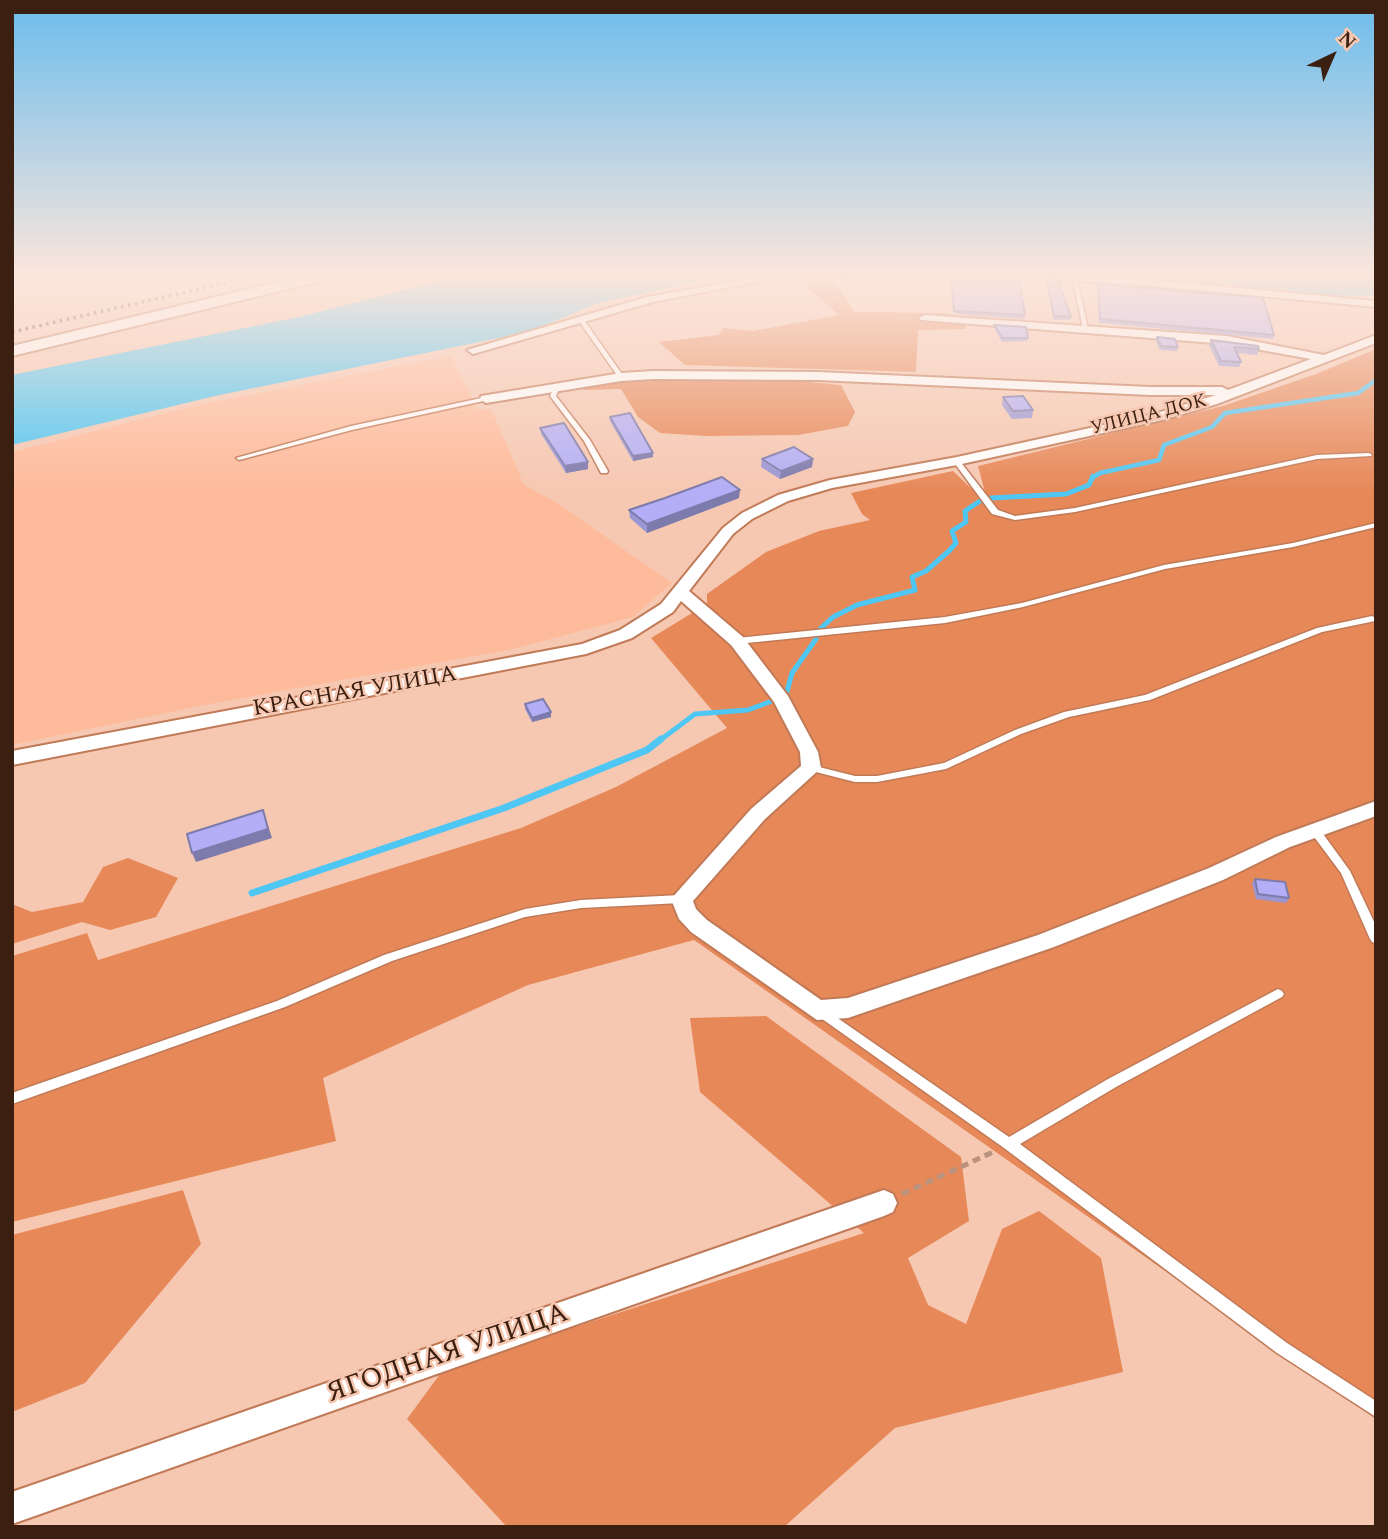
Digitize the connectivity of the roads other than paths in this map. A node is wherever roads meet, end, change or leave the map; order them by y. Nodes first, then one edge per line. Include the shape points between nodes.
1 (477, 349) edge
2 (601, 349) edge
3 (1275, 349) edge
4 (1349, 349) edge
5 (473, 350) dead end
6 (1324, 358) junction
7 (621, 377) junction
8 (557, 386) junction
9 (1240, 391) junction
10 (486, 399) joint
11 (1369, 455) dead end
12 (239, 458) dead end
13 (957, 461) junction
14 (604, 471) dead end
15 (1376, 525) edge
16 (681, 592) junction
17 (1372, 619) dead end
18 (737, 641) junction
19 (12, 758) edge
20 (811, 768) junction
21 (1376, 808) edge
22 (1314, 830) junction
23 (682, 899) junction
24 (1376, 939) edge
25 (1278, 993) dead end
26 (817, 1010) junction
27 (12, 1099) edge
28 (1009, 1144) junction
29 (884, 1203) road end
30 (1376, 1410) edge
31 (12, 1507) edge

1 - 5 street
2 - 7 lane
3 - 6 street
4 - 6 street
6 - 9 street
7 - 8 street, УЛИЦА ДОК
7 - 9 street, УЛИЦА ДОК via 818,376
8 - 10 street, УЛИЦА ДОК
8 - 14 lane via 553,396
9 - 13 street, УЛИЦА ДОК via 1157,417
10 - 12 lane
11 - 13 lane via 1317,457 1015,519 995,512
13 - 16 street, УЛИЦА ДОК via 830,484 783,498 728,531
15 - 18 lane via 1164,567 1023,605 958,617
16 - 18 street
16 - 19 street, КРАСНАЯ УЛИЦА via 649,622 586,649
17 - 20 lane via 1320,630 1147,698 1067,714 946,766 866,779
18 - 20 street via 796,722
20 - 23 street via 758,814
21 - 22 street
22 - 24 lane via 1345,871
22 - 26 street via 1046,941 848,1008
23 - 26 street via 699,926
23 - 27 lane via 582,904 525,913 400,954 281,1004
25 - 28 lane
26 - 28 lane
28 - 30 lane via 1282,1348
29 - 31 street, ЯГОДНАЯ УЛИЦА

